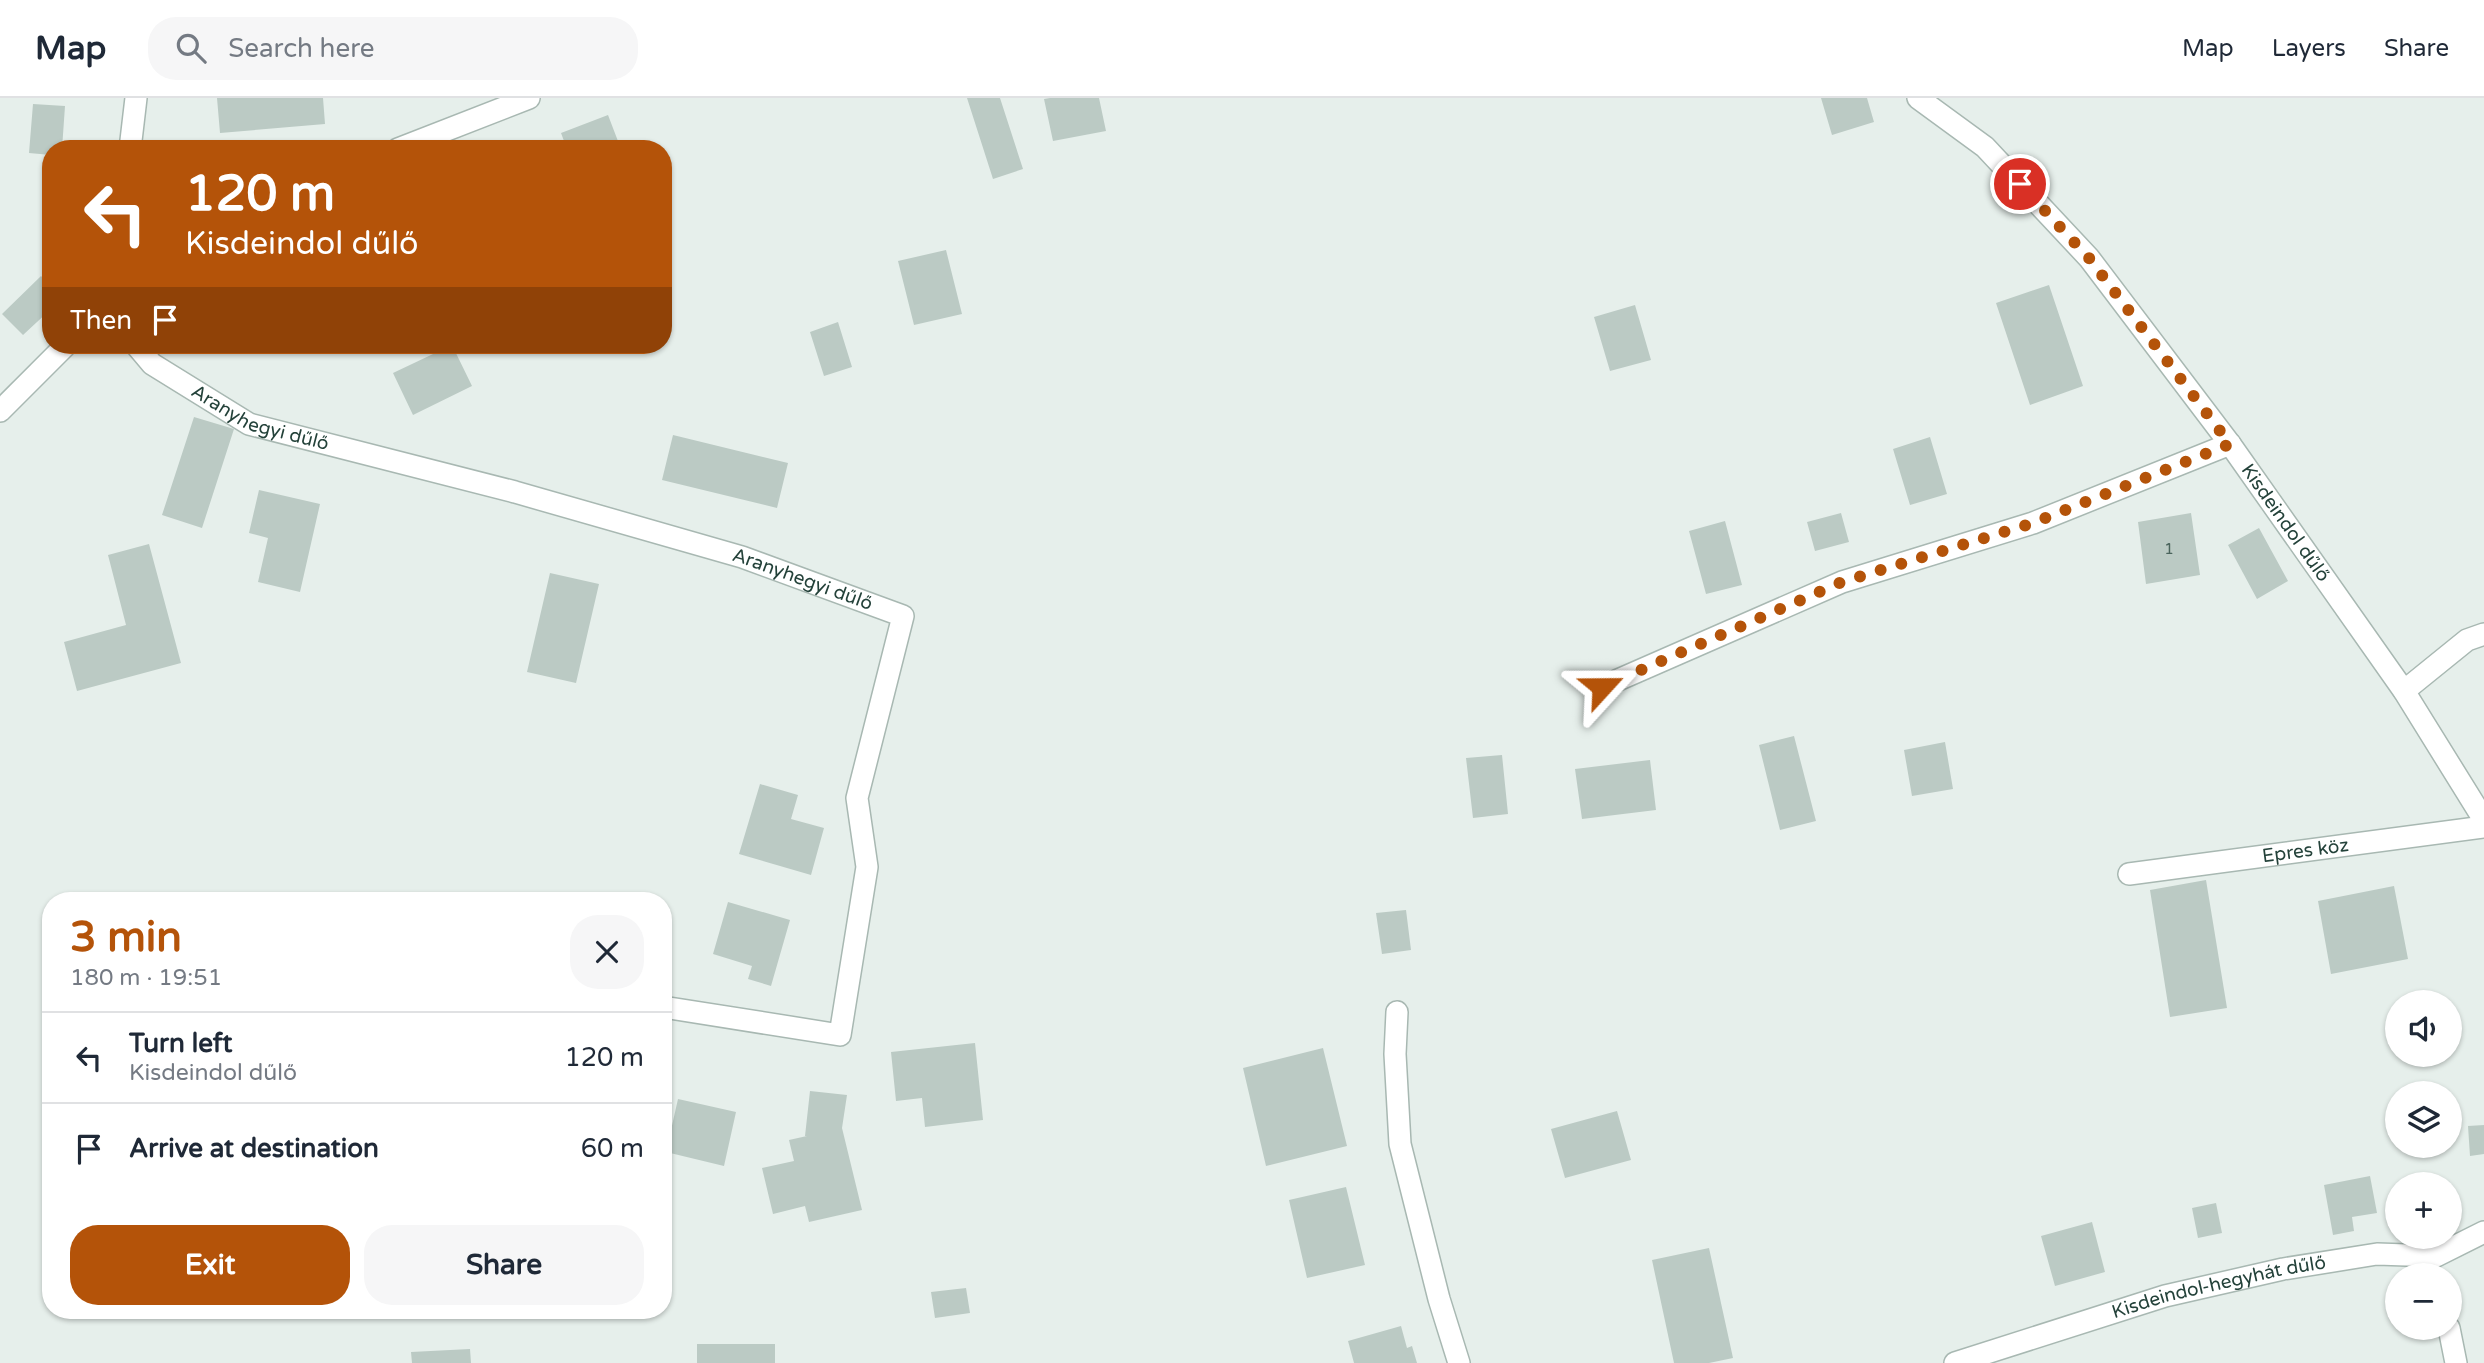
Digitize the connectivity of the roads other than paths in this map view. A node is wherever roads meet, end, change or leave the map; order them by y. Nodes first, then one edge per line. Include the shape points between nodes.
1 (136, 98) edge
2 (529, 98) edge
3 (1918, 98) edge
4 (131, 140) edge
5 (421, 140) edge
6 (57, 354) edge
7 (144, 354) edge
8 (0, 411) edge
9 (2230, 444) junction
10 (2484, 634) edge
11 (1602, 687) dead end
12 (2404, 691) junction
13 (2484, 820) edge
14 (2484, 827) edge
15 (2129, 874) dead end
16 (672, 1008) edge
17 (1397, 1012) dead end
18 (2484, 1232) edge
19 (2423, 1263) edge
20 (2442, 1263) edge
21 (2451, 1340) edge
22 (1459, 1363) edge
23 (1955, 1363) edge
24 (2456, 1363) edge

1 - 4 street
2 - 5 street
3 - 9 street, Kisdeindol dűlő via 1985,147 2089,258
6 - 8 street
7 - 16 street, Aranyhegyi dűlő via 152,364 249,424 515,492 742,557 903,616 857,797 867,867 841,1035
9 - 11 street via 2033,523 1842,582
9 - 12 street, Kisdeindol dűlő
10 - 12 street via 2468,640
12 - 13 street, Kisdeindol dűlő
14 - 15 street, Epres köz
17 - 22 street via 1400,1144
18 - 20 street, Kisdeindol-hegyhát dűlő
19 - 23 street, Kisdeindol-hegyhát dűlő via 2377,1254 2283,1269 2165,1296
21 - 24 street

